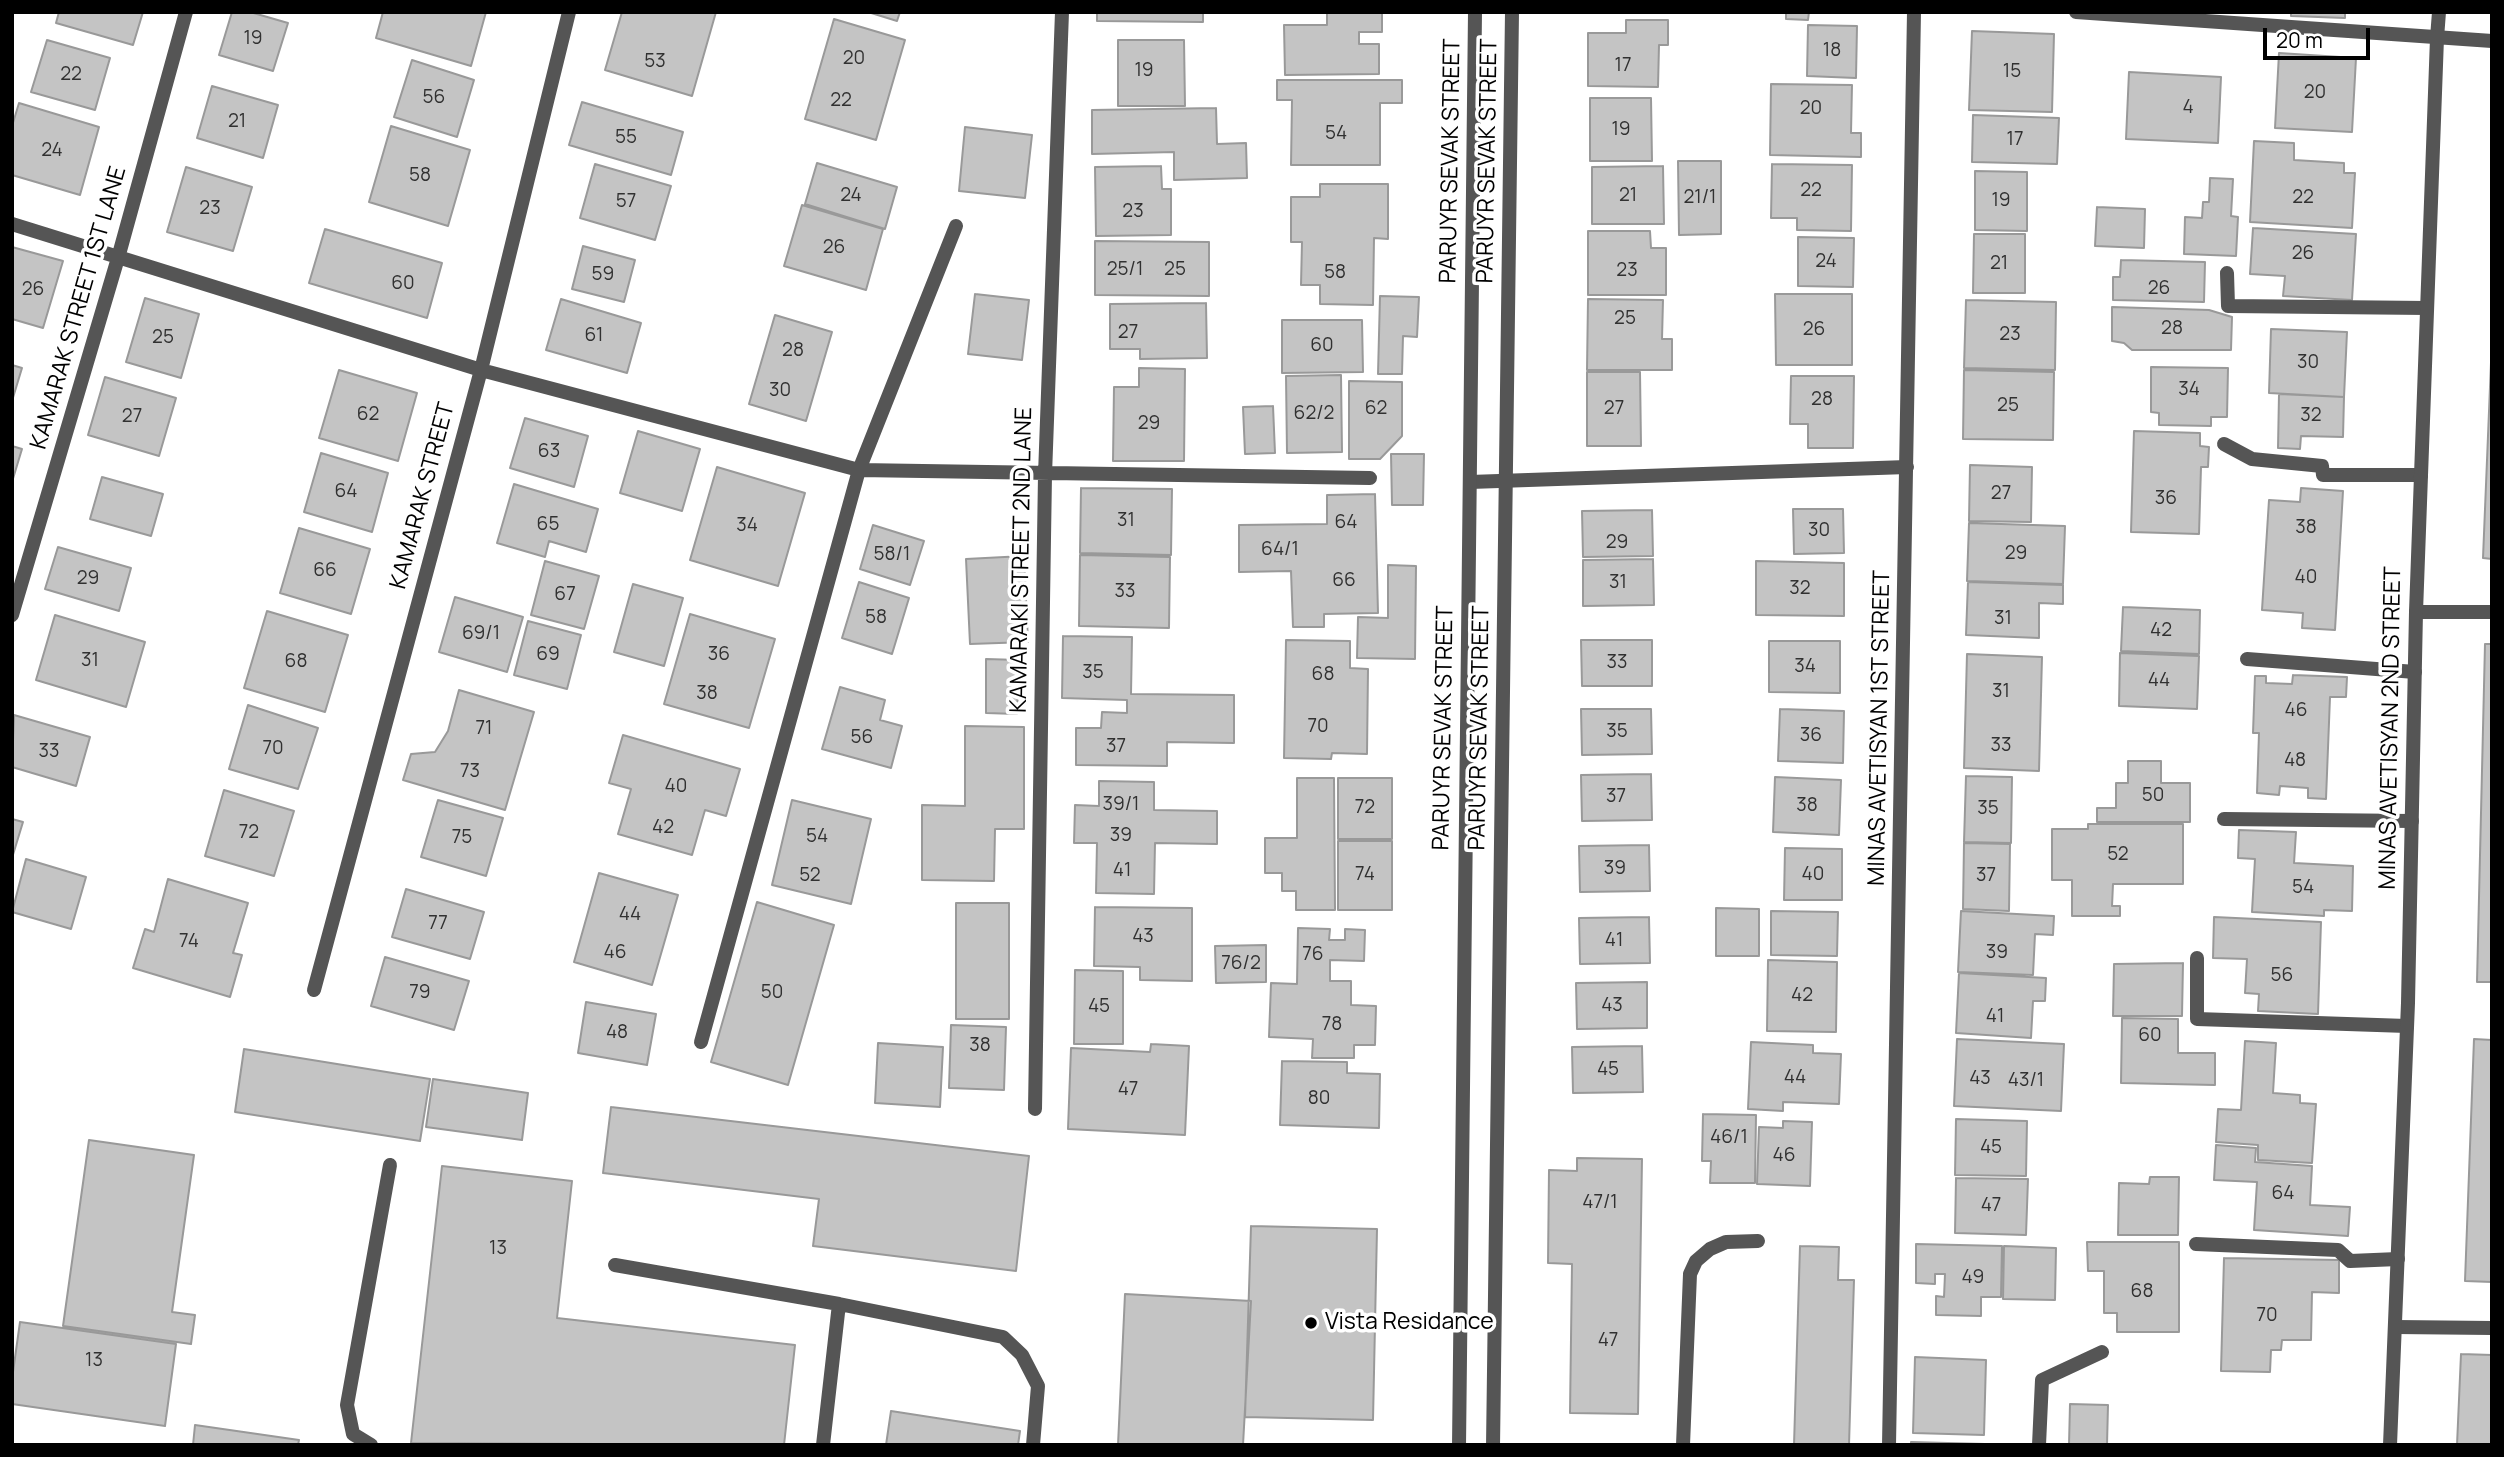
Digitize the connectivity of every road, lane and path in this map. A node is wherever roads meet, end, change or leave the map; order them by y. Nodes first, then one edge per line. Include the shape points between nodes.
1 (186, 12) edge
2 (569, 12) edge
3 (1062, 12) edge
4 (1475, 12) edge
5 (1512, 12) edge
6 (1914, 12) edge
7 (2076, 12) edge
8 (2439, 12) edge
9 (2438, 38) junction
10 (2492, 41) edge
11 (12, 224) edge
12 (956, 226) dead end
13 (118, 258) junction
14 (2227, 273) dead end
15 (2427, 308) junction
16 (481, 370) junction
17 (2224, 444) dead end
18 (1907, 467) junction
19 (859, 470) junction
20 (1045, 475) junction
21 (2421, 475) junction
22 (1370, 478) dead end
23 (1506, 481) junction
24 (1470, 482) junction
25 (2416, 612) junction
26 (2492, 612) edge
27 (12, 615) edge
28 (2247, 659) dead end
29 (2415, 672) junction
30 (2224, 819) dead end
31 (2412, 821) junction
32 (2197, 958) dead end
33 (314, 990) dead end
34 (2407, 1026) junction
35 (701, 1042) dead end
36 (1035, 1108) dead end
37 (390, 1166) dead end
38 (1758, 1241) dead end
39 (2196, 1244) dead end
40 (2398, 1259) junction
41 (615, 1265) dead end
42 (839, 1304) junction
43 (2396, 1327) junction
44 (2492, 1328) edge
45 (2102, 1352) dead end
46 (370, 1445) edge
47 (823, 1445) edge
48 (1034, 1445) edge
49 (1459, 1445) edge
50 (1493, 1445) edge
51 (1684, 1445) edge
52 (1889, 1445) edge
53 (2039, 1445) edge
54 (2390, 1445) edge

1 - 13 street, KAMARAK STREET 1ST LANE
2 - 16 street, KAMARAK STREET
3 - 20 street, KAMARAKI STREET 2ND LANE
4 - 24 street, PARUYR SEVAK STREET
5 - 23 street, PARUYR SEVAK STREET
6 - 18 street, MINAS AVETISYAN 1ST STREET
7 - 9 street
8 - 9 street, MINAS AVETISYAN 2ND STREET
9 - 10 street
9 - 15 street, MINAS AVETISYAN 2ND STREET
11 - 13 street
12 - 19 street
13 - 16 street
13 - 27 street, KAMARAK STREET 1ST LANE
14 - 15 street via 2228,306
15 - 21 street, MINAS AVETISYAN 2ND STREET
16 - 19 street
16 - 33 street, KAMARAK STREET
17 - 21 street via 2252,458 2322,466 2323,475
18 - 23 street
18 - 52 street, MINAS AVETISYAN 1ST STREET
19 - 20 street
19 - 35 street
20 - 22 street
20 - 36 street, KAMARAKI STREET 2ND LANE
21 - 25 street, MINAS AVETISYAN 2ND STREET
23 - 24 street
23 - 50 street, PARUYR SEVAK STREET
24 - 49 street, PARUYR SEVAK STREET
25 - 26 street
25 - 29 street, MINAS AVETISYAN 2ND STREET
28 - 29 street
29 - 31 street, MINAS AVETISYAN 2ND STREET
30 - 31 street
31 - 34 street, MINAS AVETISYAN 2ND STREET
32 - 34 street via 2197,1019
34 - 40 street, MINAS AVETISYAN 2ND STREET
37 - 46 street via 347,1405 354,1434
38 - 51 street via 1726,1242 1710,1249 1690,1274
39 - 40 street via 2338,1250 2350,1261
40 - 43 street, MINAS AVETISYAN 2ND STREET
41 - 42 street
42 - 47 street
42 - 48 street via 1003,1337 1022,1355 1038,1386
43 - 44 street
43 - 54 street, MINAS AVETISYAN 2ND STREET
45 - 53 street via 2042,1380

